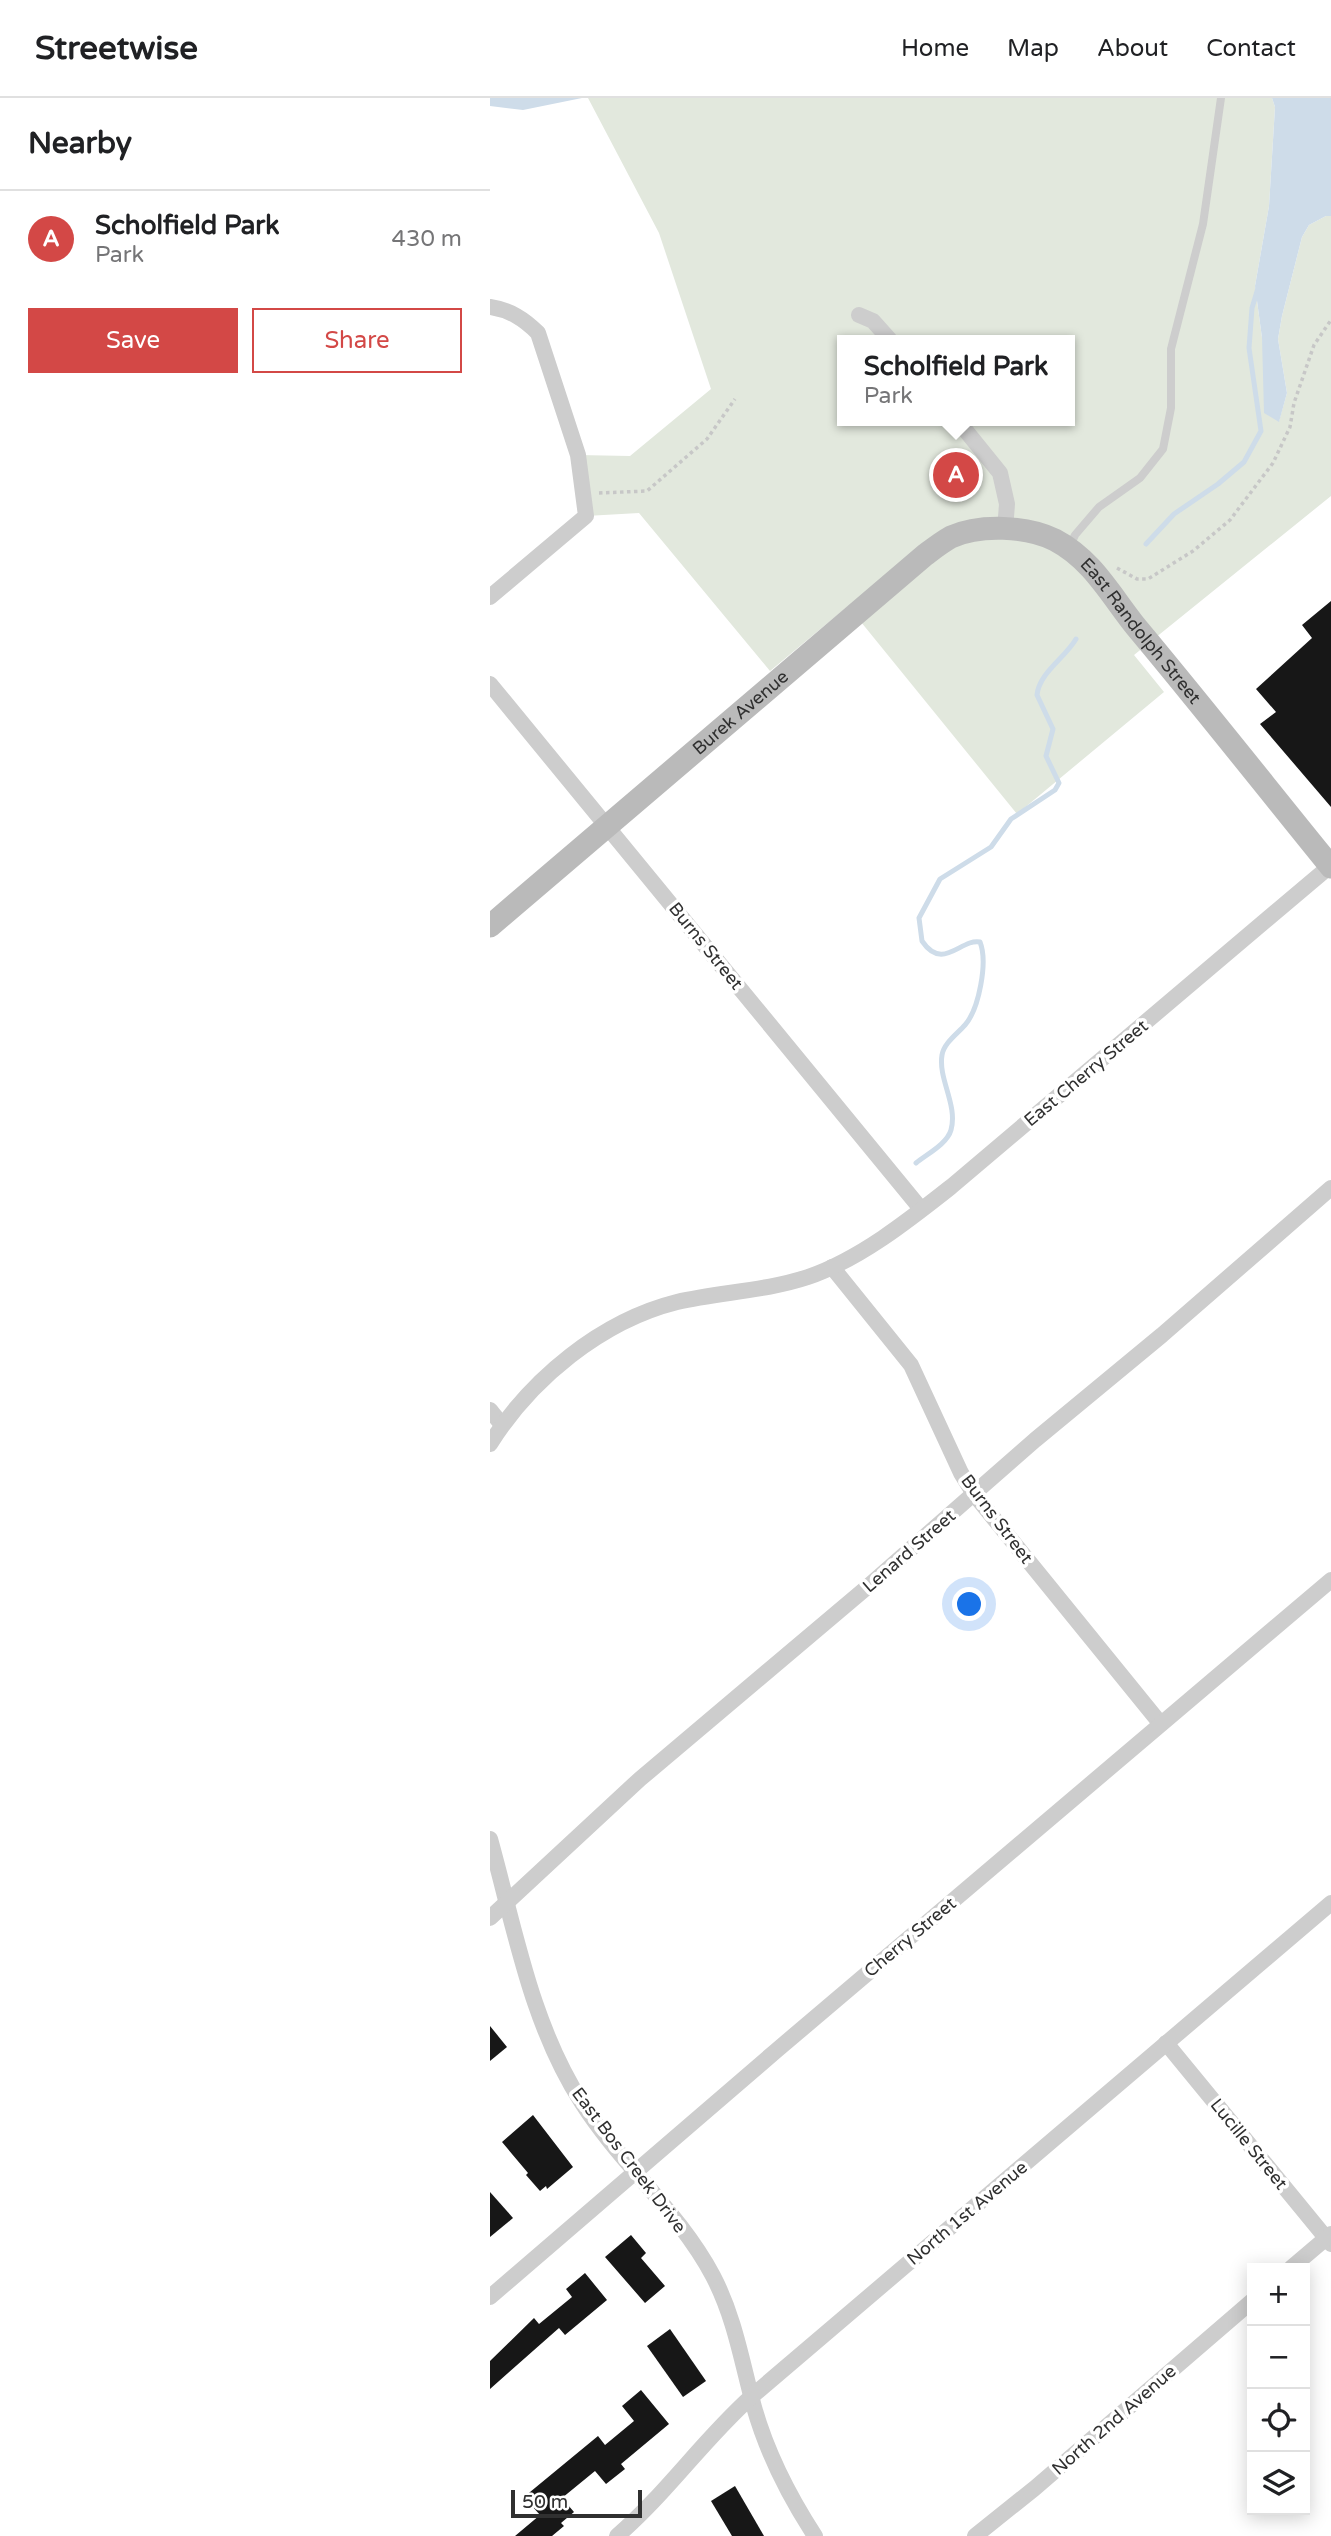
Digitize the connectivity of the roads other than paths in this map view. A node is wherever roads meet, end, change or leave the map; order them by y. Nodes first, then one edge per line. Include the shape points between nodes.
1 (1221, 98) edge
2 (490, 307) edge
3 (859, 315) dead end
4 (886, 335) edge
5 (962, 426) edge
6 (1005, 530) junction
7 (1069, 549) junction
8 (490, 597) edge
9 (490, 684) edge
10 (608, 825) junction
11 (1331, 866) edge
12 (490, 926) edge
13 (1331, 1188) edge
14 (921, 1209) junction
15 (832, 1267) junction
16 (490, 1410) edge
17 (502, 1425) junction
18 (490, 1444) edge
19 (974, 1494) junction
20 (1331, 1580) edge
21 (1160, 1723) junction
22 (490, 1839) edge
23 (507, 1903) junction
24 (1331, 1903) edge
25 (490, 1918) edge
26 (1166, 2043) junction
27 (635, 2173) junction
28 (1329, 2239) edge
29 (1298, 2263) edge
30 (490, 2297) edge
31 (1247, 2305) edge
32 (751, 2397) junction
33 (617, 2536) edge
34 (815, 2536) edge
35 (975, 2536) edge

1 - 7 lane via 1203,224 1171,349 1171,408 1163,449 1140,478 1100,507
2 - 8 street via 524,319 538,333 578,455 586,516
3 - 4 street via 873,321
5 - 6 street via 1000,472 1007,504
6 - 7 street, East Randolph Street via 1041,535
6 - 10 street, Burek Avenue via 960,534 935,548
7 - 11 street, East Randolph Street via 1087,562
9 - 10 street, Burns Street
10 - 12 street, Burek Avenue
10 - 14 street, Burns Street
11 - 14 street, East Cherry Street
13 - 19 street, Lenard Street
14 - 15 street, East Cherry Street
15 - 17 street via 797,1280 675,1303 618,1326 552,1372
15 - 19 street, Burns Street via 916,1373
16 - 17 street
17 - 18 street
19 - 21 street, Burns Street
19 - 23 street, Lenard Street via 640,1779
20 - 21 street, Cherry Street
21 - 27 street, Cherry Street
22 - 23 street, East Bos Creek Drive
23 - 25 street, Lenard Street
23 - 27 street, East Bos Creek Drive via 535,2003 560,2064 591,2116
24 - 26 street, North 1st Avenue
26 - 28 street, Lucille Street
26 - 32 street, North 1st Avenue
27 - 30 street, Cherry Street
27 - 32 street, East Bos Creek Drive via 680,2226 713,2276 738,2340
28 - 29 street
31 - 35 street, North 2nd Avenue
32 - 33 street, North 1st Avenue
32 - 34 street, East Bos Creek Drive via 772,2459

